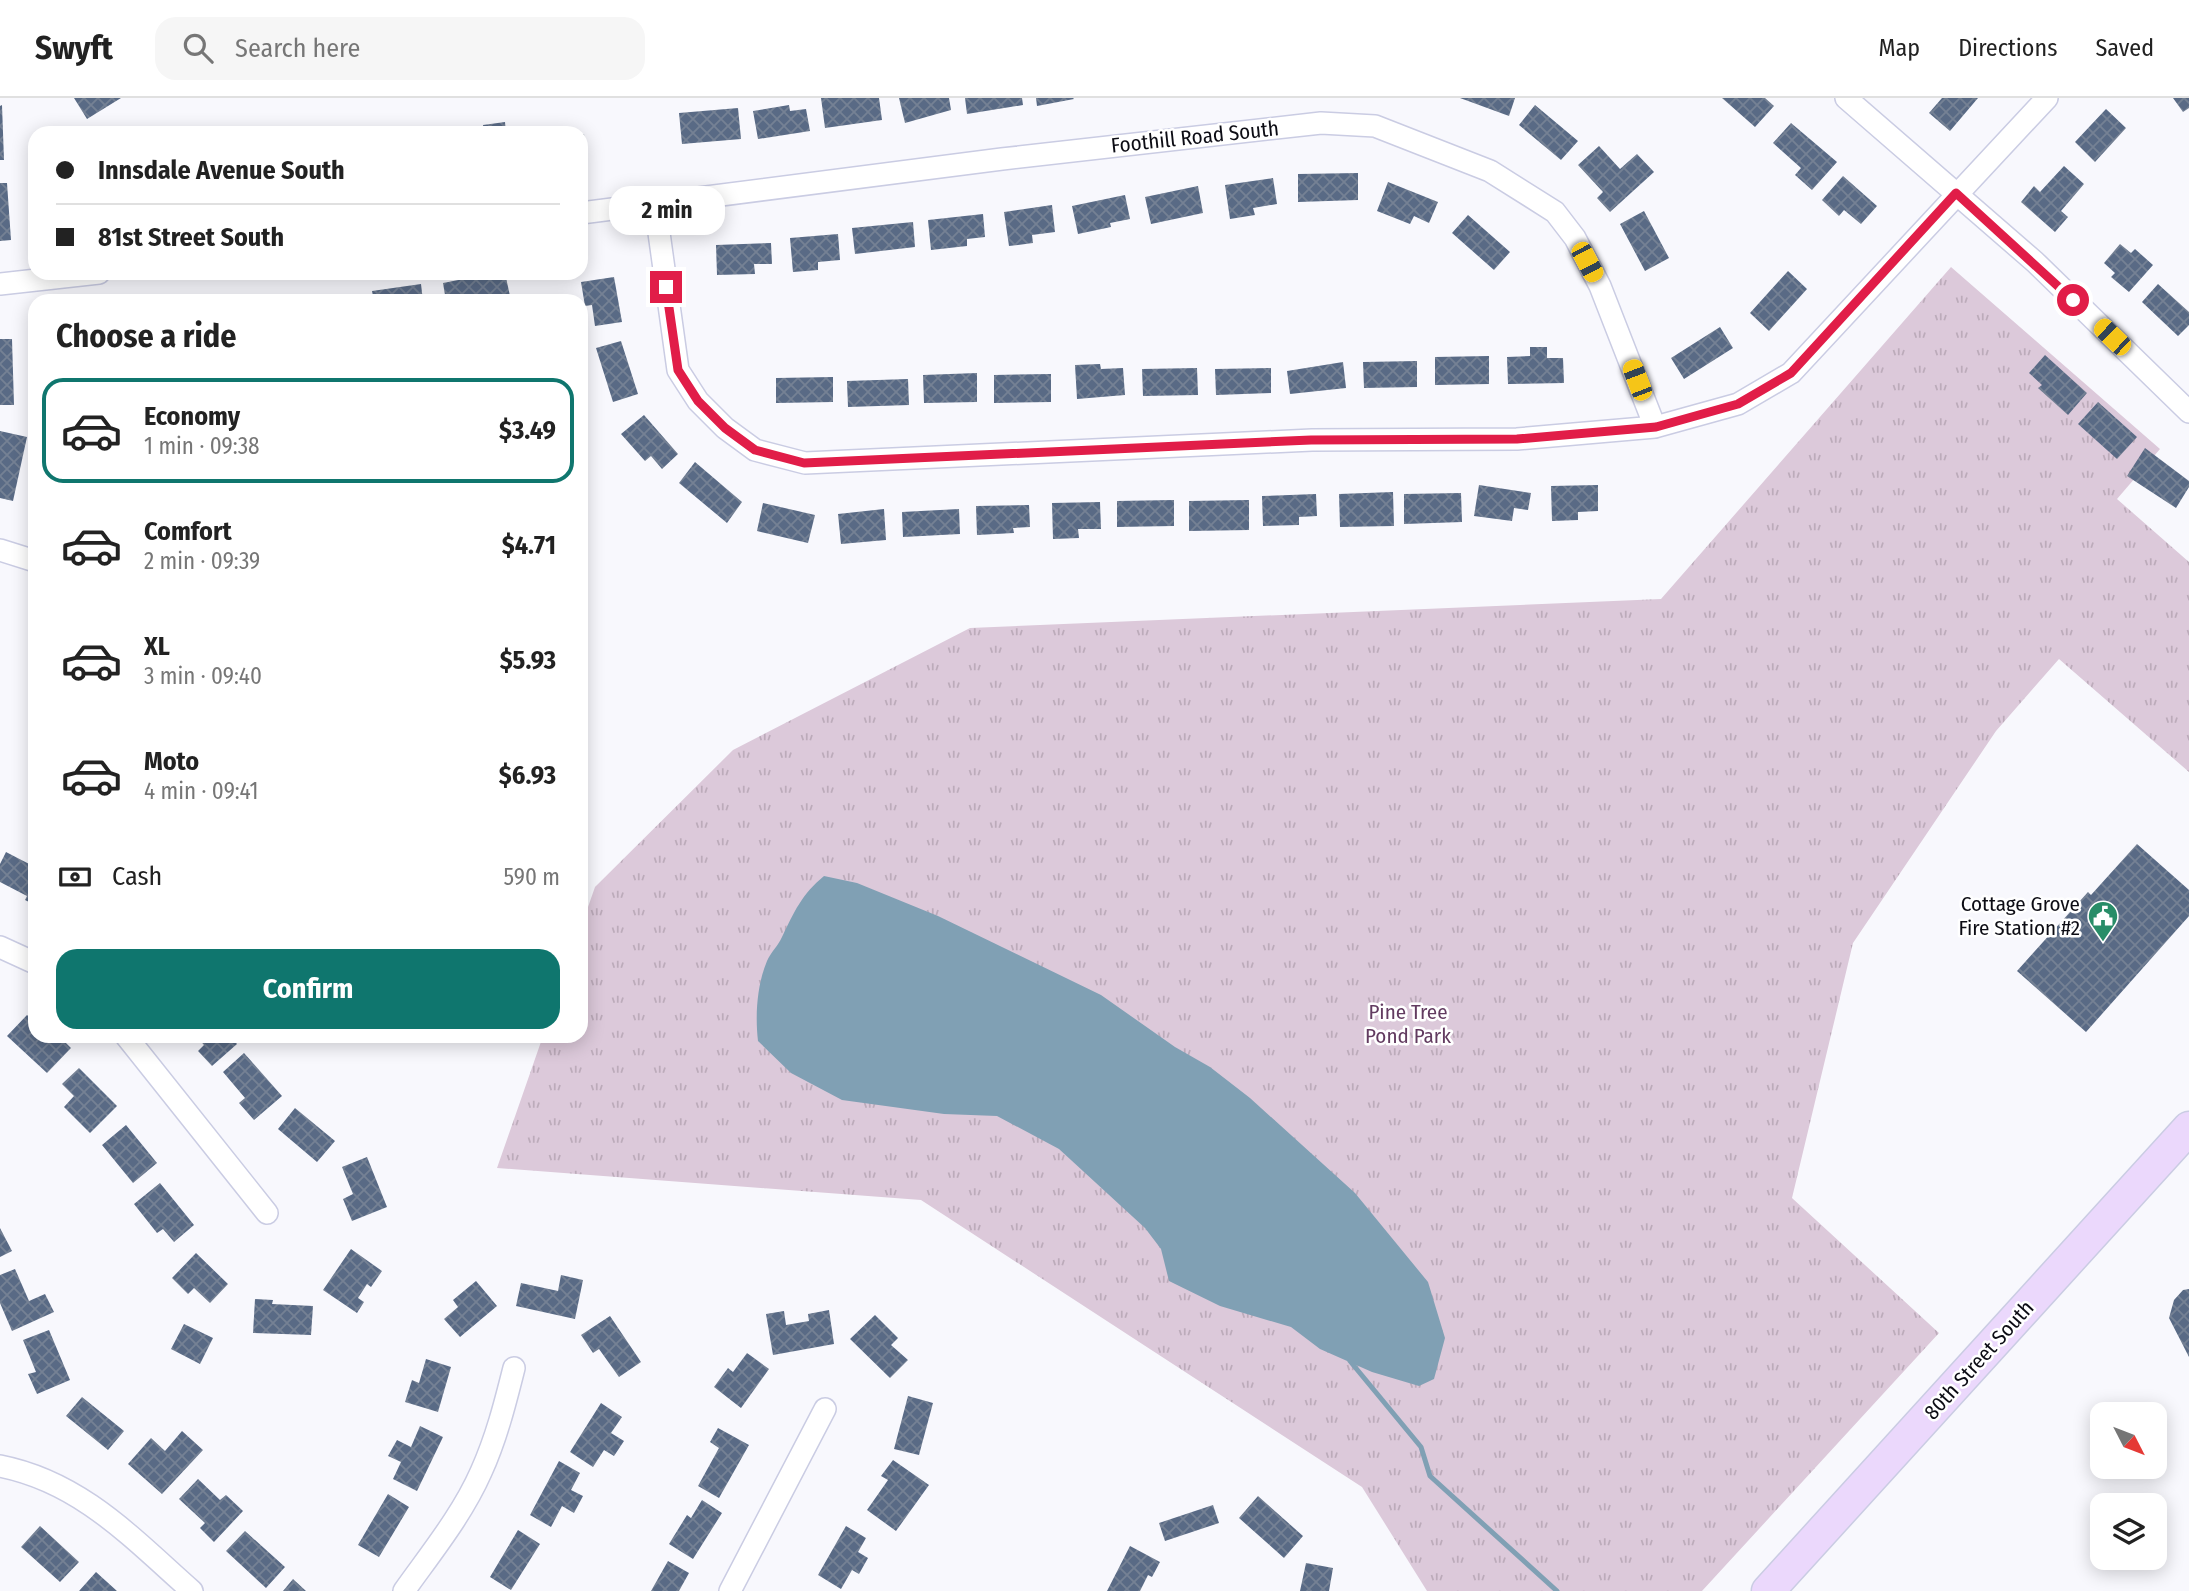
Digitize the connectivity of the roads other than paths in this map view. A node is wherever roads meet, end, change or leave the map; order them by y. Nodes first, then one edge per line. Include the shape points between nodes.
1 (1846, 98) edge
2 (2047, 98) edge
3 (1956, 193) junction
4 (655, 204) junction
5 (588, 212) edge
6 (36, 280) edge
7 (0, 284) edge
8 (2189, 412) edge
9 (1656, 427) junction
10 (0, 550) edge
11 (28, 559) edge
12 (0, 947) edge
13 (28, 960) edge
14 (132, 1043) edge
15 (2189, 1128) edge
16 (267, 1213) dead end
17 (514, 1368) dead end
18 (825, 1409) dead end
19 (0, 1466) edge
20 (192, 1591) edge
21 (404, 1591) edge
22 (730, 1591) edge
23 (1768, 1591) edge

1 - 3 street
2 - 3 street
3 - 8 street via 2035,262
3 - 9 street via 1791,373 1738,404
4 - 5 street, Foothill Road South
4 - 9 street, Foothill Road South via 1321,123 1375,126 1490,171 1555,212 1575,238 1600,286
4 - 9 street via 678,370 698,401 725,428 755,450 772,456 804,463 1311,440 1517,439
6 - 7 street
10 - 11 street
12 - 13 street
14 - 16 street
15 - 23 main road, 80th Street South
17 - 21 street via 481,1473 460,1512
18 - 22 street
19 - 20 street via 52,1481 110,1518

